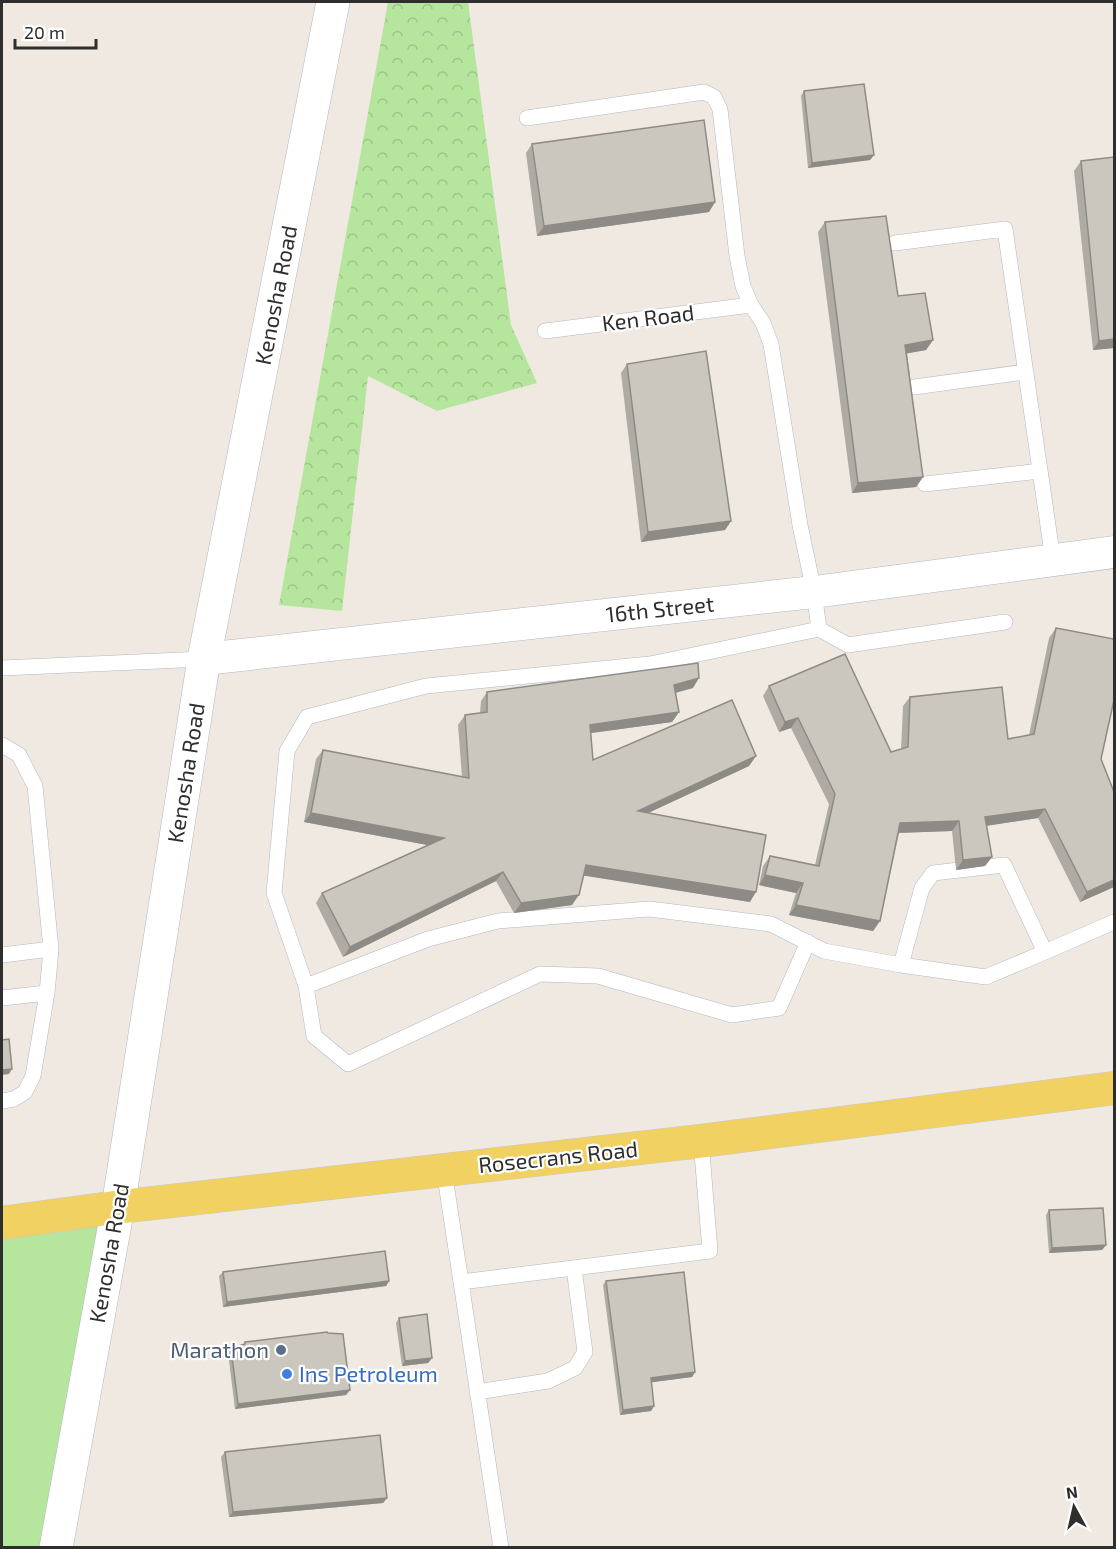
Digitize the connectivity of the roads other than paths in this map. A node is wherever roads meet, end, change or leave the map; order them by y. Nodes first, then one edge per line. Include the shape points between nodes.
1 (333, 2) edge
2 (527, 118) dead end
3 (896, 243) dead end
4 (752, 305) junction
5 (545, 331) dead end
6 (1025, 372) junction
7 (914, 387) dead end
8 (1040, 471) junction
9 (925, 484) edge
10 (1114, 552) edge
11 (1053, 560) junction
12 (814, 592) junction
13 (1005, 622) dead end
14 (819, 629) junction
15 (204, 658) junction
16 (2, 668) edge
17 (2, 745) edge
18 (1114, 922) edge
19 (808, 942) junction
20 (51, 949) junction
21 (1045, 952) junction
22 (2, 956) edge
23 (901, 965) junction
24 (306, 986) junction
25 (47, 993) junction
26 (2, 998) edge
27 (1114, 1088) edge
28 (2, 1101) edge
29 (700, 1141) junction
30 (444, 1170) junction
31 (118, 1207) junction
32 (2, 1223) edge
33 (574, 1268) junction
34 (461, 1282) junction
35 (477, 1392) junction
36 (56, 1548) edge
37 (501, 1548) edge

1 - 15 street, Kenosha Road
2 - 4 lane via 704,92 714,97 720,109 743,286
3 - 6 lane via 1005,229
4 - 5 lane, Ken Road
4 - 12 lane via 771,344
6 - 7 lane
6 - 8 lane
8 - 9 lane
8 - 11 lane
10 - 11 street, 16th Street
11 - 12 street, 16th Street
12 - 14 lane
12 - 15 street, 16th Street
13 - 14 lane via 848,645
14 - 24 lane via 650,664 426,686 307,717 287,751 274,894
15 - 16 lane
15 - 31 street, Kenosha Road
17 - 20 lane via 19,755 35,786
18 - 21 lane
19 - 23 lane via 824,951
19 - 24 lane via 771,924 649,909 498,921 428,939
19 - 24 lane via 779,1008 732,1015 598,976 540,974 348,1064 314,1036
20 - 22 lane
20 - 25 lane
21 - 23 lane via 986,977
21 - 23 lane via 1004,865 933,873 922,888
25 - 26 lane
25 - 28 lane via 33,1076 25,1092
27 - 29 main road, Rosecrans Road
29 - 30 main road, Rosecrans Road
29 - 33 lane via 710,1251
30 - 31 main road, Rosecrans Road
30 - 34 lane
31 - 32 main road, Rosecrans Road
31 - 36 street, Kenosha Road
33 - 34 lane
33 - 35 lane via 585,1352 575,1368 548,1381
34 - 35 lane
35 - 37 lane

